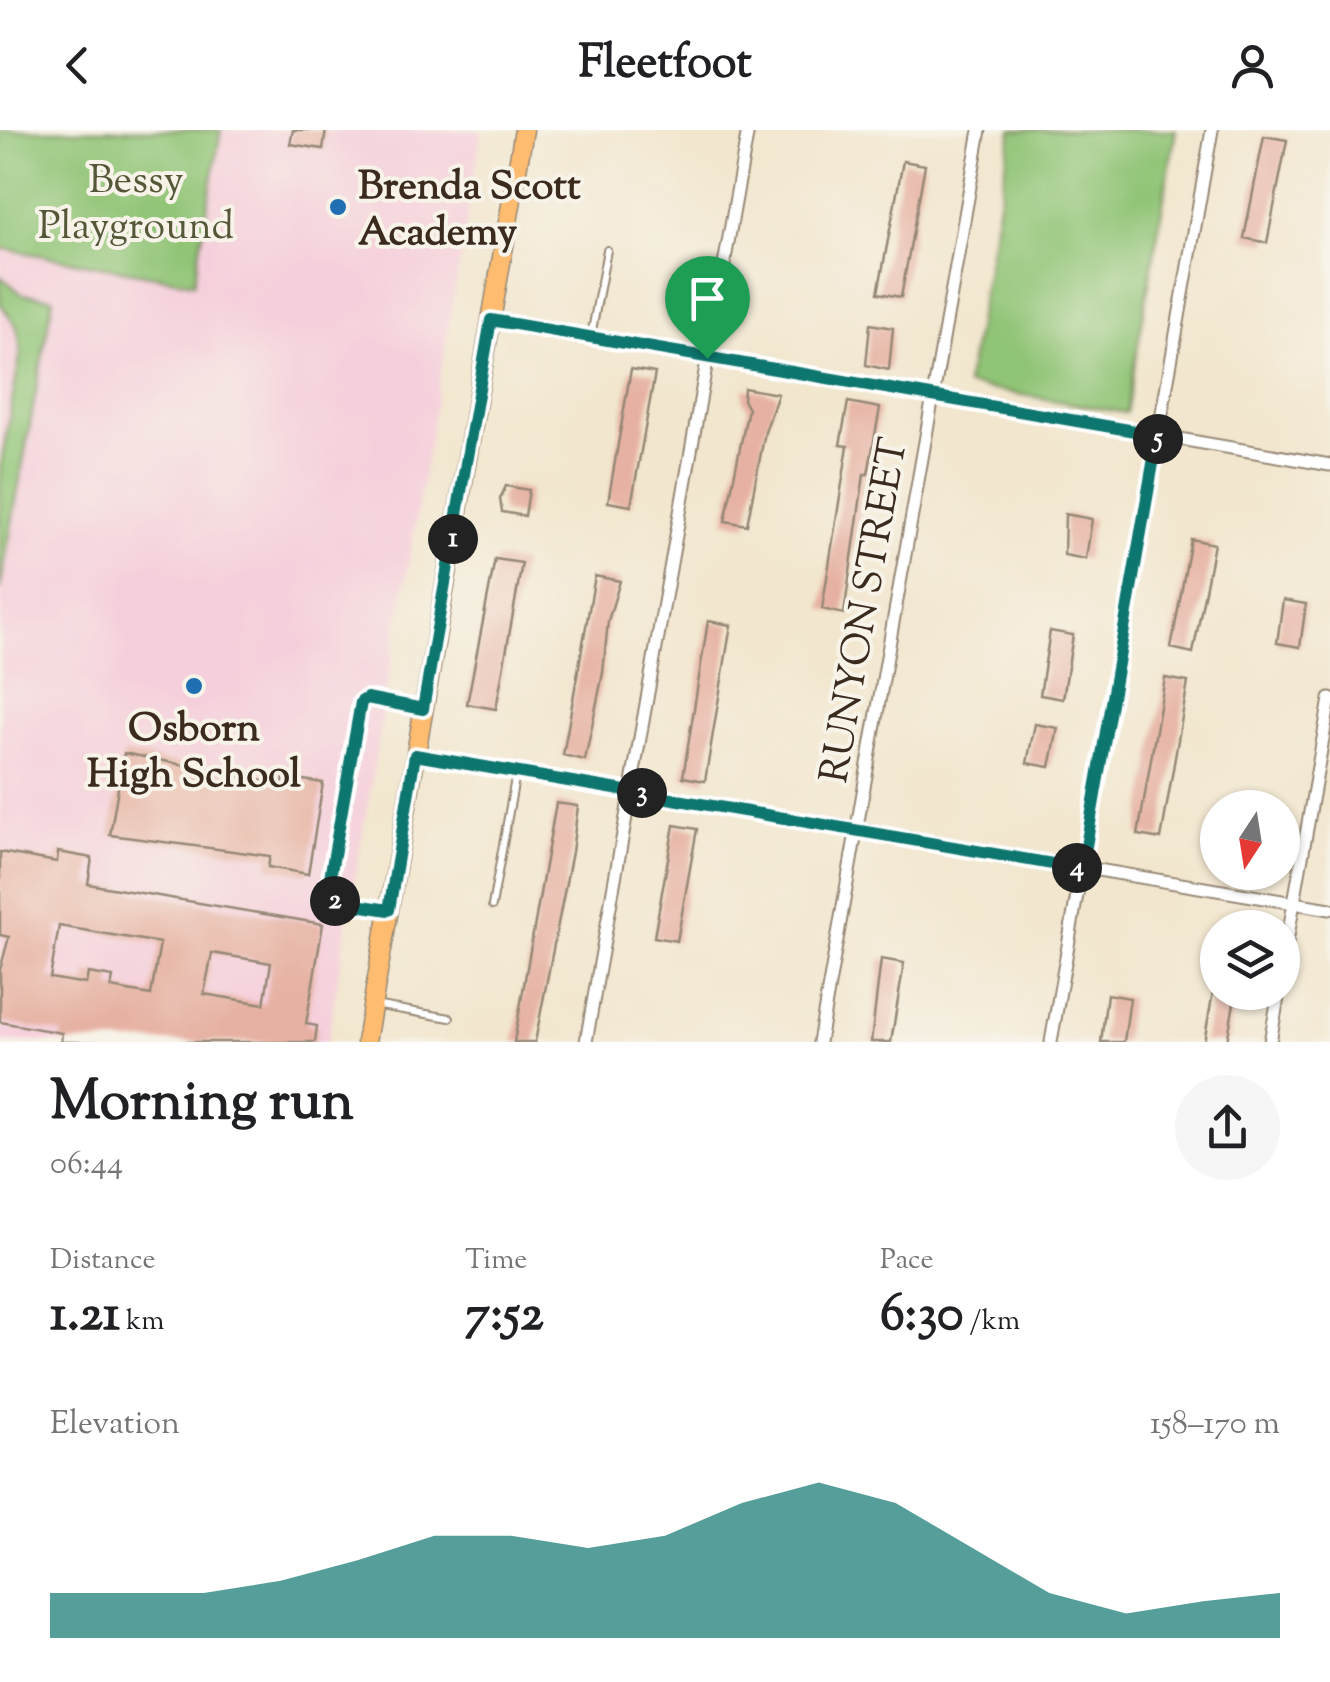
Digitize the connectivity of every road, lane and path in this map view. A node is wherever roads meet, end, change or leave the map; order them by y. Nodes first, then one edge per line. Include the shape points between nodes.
1 (524, 130) edge
2 (748, 130) edge
3 (980, 130) edge
4 (1212, 130) edge
5 (608, 250) dead end
6 (491, 320) junction
7 (590, 338) junction
8 (707, 358) junction
9 (933, 396) junction
10 (1158, 435) junction
11 (1330, 465) edge
12 (1330, 700) edge
13 (423, 709) junction
14 (415, 755) junction
15 (516, 772) junction
16 (631, 792) junction
17 (856, 830) junction
18 (1082, 869) junction
19 (1294, 904) junction
20 (492, 906) dead end
21 (389, 910) junction
22 (1293, 910) edge
23 (1330, 910) edge
24 (373, 1004) junction
25 (1276, 1010) edge
26 (450, 1018) dead end
27 (366, 1042) edge
28 (586, 1042) edge
29 (819, 1042) edge
30 (1051, 1042) edge
31 (1270, 1042) edge

1 - 6 main road
2 - 8 street
3 - 9 street, RUNYON STREET
4 - 10 street
5 - 7 lane
6 - 7 street
6 - 13 main road
7 - 8 street
8 - 9 street
8 - 16 street
9 - 10 street
9 - 17 street, RUNYON STREET
10 - 11 street
10 - 18 street
12 - 19 street
13 - 14 main road
13 - 21 lane via 361,702 328,889 336,902
14 - 15 street
14 - 21 main road
15 - 16 street
15 - 20 lane
16 - 17 street
16 - 28 street
17 - 18 street
17 - 29 street, RUNYON STREET
18 - 19 street
18 - 30 street
19 - 22 street
19 - 23 street
21 - 24 main road
24 - 26 lane
24 - 27 main road
25 - 31 street

